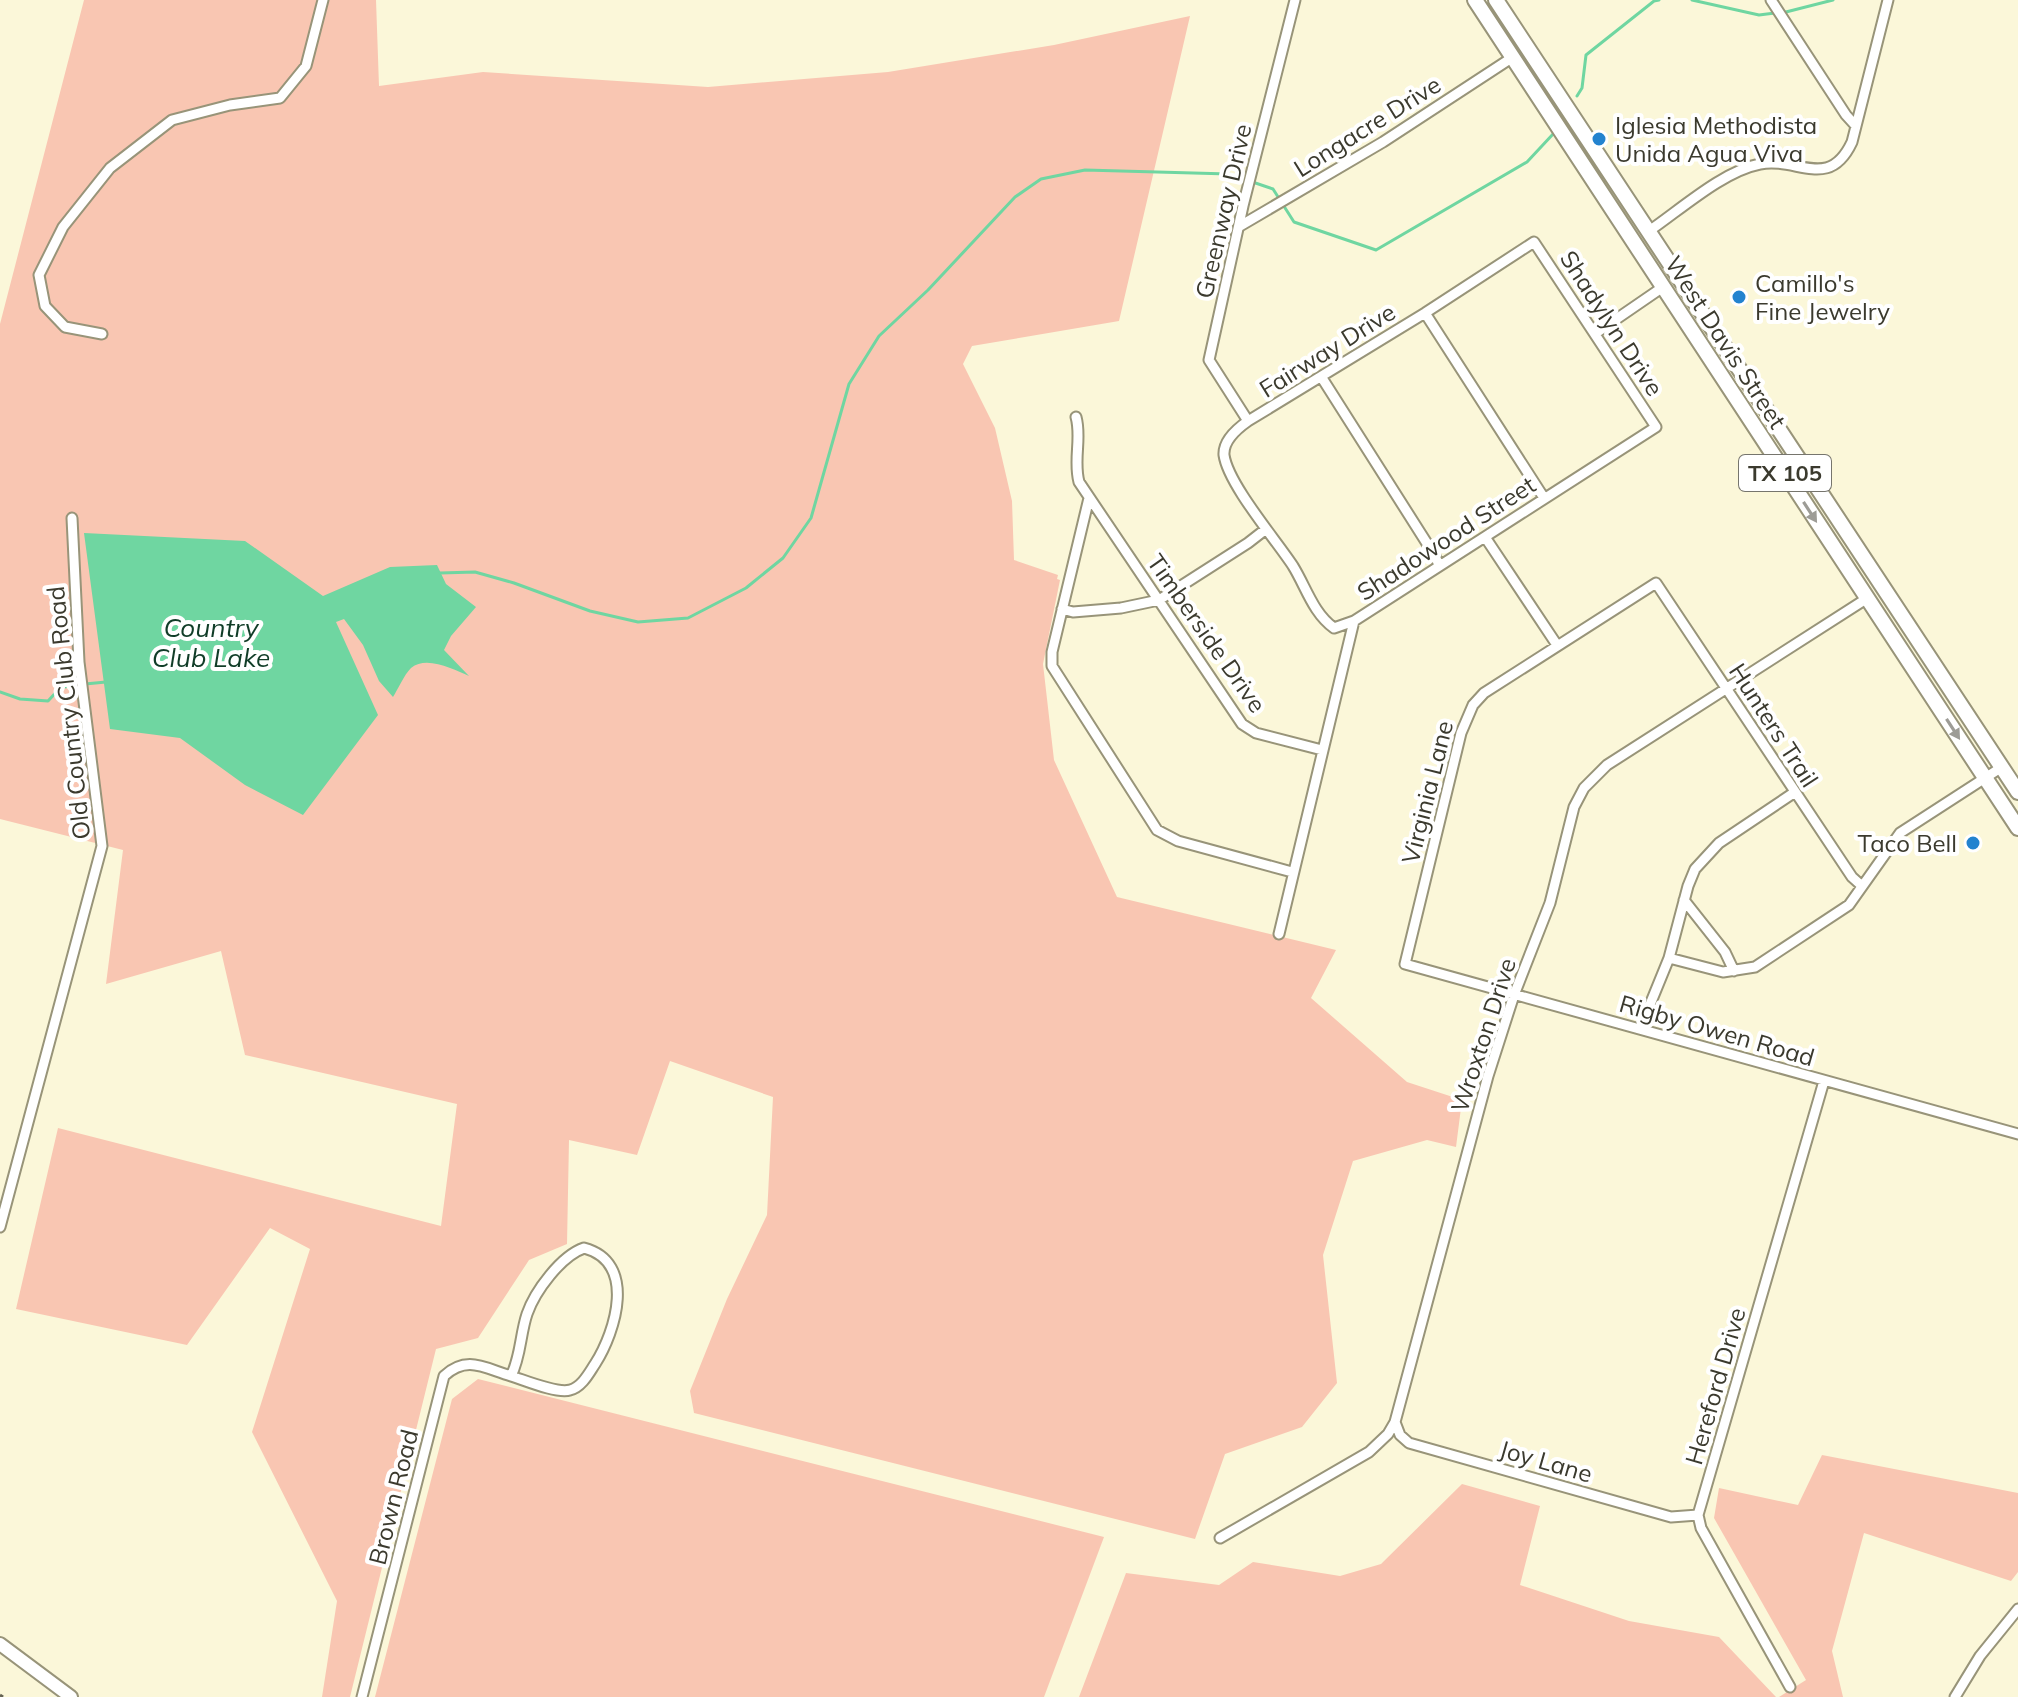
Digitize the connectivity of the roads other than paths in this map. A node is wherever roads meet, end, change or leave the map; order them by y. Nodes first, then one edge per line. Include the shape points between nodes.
1 (323, 0) edge
2 (1295, 0) edge
3 (1475, 0) edge
4 (1496, 0) edge
5 (1771, 0) edge
6 (1887, 5) edge
7 (1513, 57) junction
8 (1856, 126) junction
9 (1581, 129) junction
10 (1583, 164) junction
11 (1240, 226) junction
12 (1649, 231) junction
13 (1534, 242) joint
14 (1663, 287) junction
15 (1425, 313) junction
16 (1596, 333) junction
17 (102, 334) dead end
18 (1728, 352) junction
19 (1322, 378) junction
20 (1732, 391) junction
21 (1076, 417) dead end
22 (1248, 421) junction
23 (1656, 427) joint
24 (1799, 460) junction
25 (1089, 498) junction
26 (1544, 498) junction
27 (72, 518) dead end
28 (1266, 529) junction
29 (1485, 537) junction
30 (1832, 545) junction
31 (1439, 565) junction
32 (1656, 583) joint
33 (1866, 599) junction
34 (1159, 600) junction
35 (1062, 609) junction
36 (1354, 621) junction
37 (1917, 640) junction
38 (1557, 645) junction
39 (1727, 689) junction
40 (1322, 750) junction
41 (2002, 767) junction
42 (1985, 777) junction
43 (1795, 792) junction
44 (2018, 792) edge
45 (2018, 828) edge
46 (1292, 872) junction
47 (1862, 886) junction
48 (1684, 900) junction
49 (1279, 934) dead end
50 (1669, 958) junction
51 (1405, 964) joint
52 (1734, 971) junction
53 (1514, 995) junction
54 (1640, 1029) junction
55 (1824, 1081) junction
56 (2018, 1134) edge
57 (0, 1227) edge
58 (511, 1376) junction
59 (1395, 1422) junction
60 (1698, 1515) junction
61 (1220, 1538) dead end
62 (2018, 1609) edge
63 (0, 1644) edge
64 (1790, 1687) dead end
65 (71, 1697) edge
66 (362, 1697) edge
67 (1955, 1697) edge

1 - 17 street via 306,66 280,98 172,120 110,168 63,227 39,275 45,306 65,327
2 - 11 street, Greenway Drive
3 - 7 main road, West Davis Street / TX 105
4 - 9 main road, West Davis Street / TX 105
5 - 8 street
6 - 8 street
7 - 9 main road via 1528,60 1568,122
7 - 10 main road, West Davis Street / TX 105
7 - 11 street, Longacre Drive
8 - 12 street via 1837,165 1808,170 1772,162 1756,165 1732,175
9 - 12 main road, West Davis Street / TX 105
10 - 12 main road via 1598,176 1636,231
10 - 14 main road, West Davis Street / TX 105
11 - 22 street, Greenway Drive via 1209,360
12 - 18 main road, West Davis Street / TX 105
13 - 15 street, Fairway Drive
13 - 16 street, Shadylyn Drive
14 - 16 street
14 - 18 main road via 1679,291 1716,345
14 - 20 main road, West Davis Street / TX 105
15 - 19 street, Fairway Drive
15 - 26 street
16 - 23 street, Shadylyn Drive
18 - 24 main road, West Davis Street / TX 105
19 - 22 street, Fairway Drive
19 - 31 street
20 - 24 main road via 1746,400 1786,459
20 -> 30 main road, West Davis Street / TX 105
21 - 25 street, Timberside Drive via 1076,470
22 - 28 street, Fairway Drive via 1224,451 1228,467
23 - 26 street, Shadowood Street
24 - 37 main road, West Davis Street / TX 105
25 - 34 street, Timberside Drive
25 - 35 street
26 - 29 street, Shadowood Street
27 - 57 street, Old Country Club Road via 81,678 102,846
28 - 34 street
28 - 36 street via 1325,622 1334,628
29 - 31 street, Shadowood Street
29 - 38 street
30 - 33 main road, West Davis Street / TX 105
30 - 37 main road via 1850,550 1903,630
31 - 36 street, Shadowood Street
32 - 38 street, Virginia Lane
32 - 39 street, Hunters Trail
33 - 39 street, Wroxton Drive
33 -> 42 main road, West Davis Street / TX 105
34 - 35 street via 1121,608
34 - 40 street, Timberside Drive via 1242,724 1256,733
35 - 46 street via 1052,666 1157,830 1178,841
36 - 40 street, Shadowood Street
37 - 41 main road, West Davis Street / TX 105
38 - 51 street, Virginia Lane via 1484,693 1466,719
39 - 43 street, Hunters Trail
39 - 53 street, Wroxton Drive via 1607,765 1584,788 1574,807 1550,903
40 - 46 street, Shadowood Street
41 - 42 street
41 - 44 main road, West Davis Street / TX 105
42 - 45 main road, West Davis Street / TX 105
42 - 47 street via 1900,833
43 - 47 street, Hunters Trail
43 - 48 street via 1707,854 1695,869
46 - 49 street, Shadowood Street
47 - 52 street via 1837,915 1755,967
48 - 50 street
48 - 52 street
50 - 52 street
50 - 54 street
51 - 53 street, Rigby Owen Road
53 - 54 street, Rigby Owen Road
53 - 59 street, Wroxton Drive
54 - 55 street, Rigby Owen Road
55 - 56 street, Rigby Owen Road
55 - 60 street, Hereford Drive
58 - 58 street, Brown Road via 569,1391 585,1379 603,1352 617,1313 617,1283 594,1251 574,1252 535,1298
58 - 66 street, Brown Road via 470,1364 455,1366 444,1376
59 - 60 street, Joy Lane via 1409,1443 1671,1517
59 - 61 street, Wroxton Drive via 1369,1452
60 - 64 street
62 - 67 street
63 - 65 street

